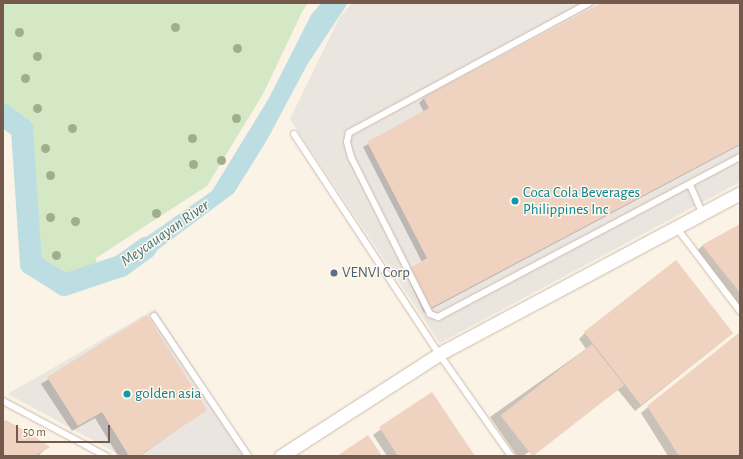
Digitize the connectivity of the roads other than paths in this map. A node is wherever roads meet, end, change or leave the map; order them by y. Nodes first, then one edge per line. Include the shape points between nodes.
1 (589, 3) edge
2 (294, 134) dead end
3 (740, 157) edge
4 (690, 185) junction
5 (740, 193) edge
6 (702, 212) junction
7 (676, 227) junction
8 (740, 311) edge
9 (154, 316) dead end
10 (439, 354) junction
11 (3, 401) edge
12 (106, 456) edge
13 (248, 456) edge
14 (281, 456) edge
15 (511, 456) edge

1 - 4 lane via 349,133 347,142 351,157 430,314 438,317
2 - 10 lane
3 - 4 lane
4 - 6 lane
5 - 6 street
6 - 7 street
7 - 8 lane
7 - 10 street
9 - 13 lane
10 - 14 street
10 - 15 lane
11 - 12 lane

